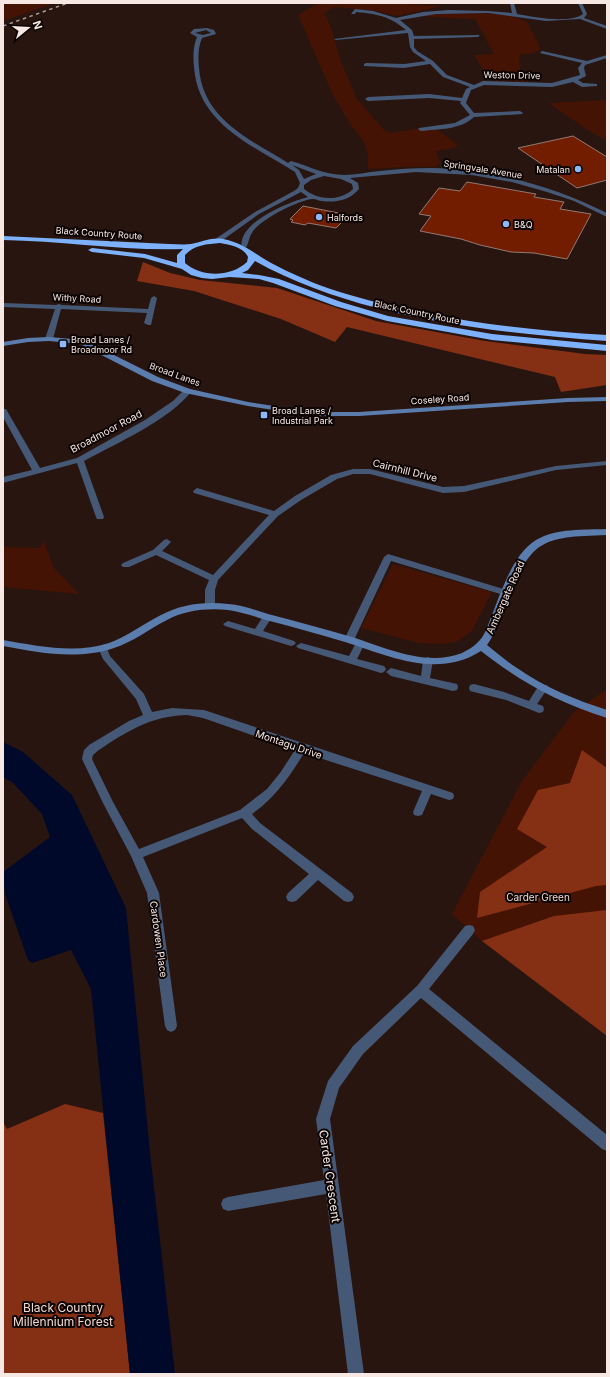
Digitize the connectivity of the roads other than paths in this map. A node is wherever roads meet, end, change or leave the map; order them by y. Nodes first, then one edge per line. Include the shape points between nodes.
1 (448, 3) edge
2 (512, 3) edge
3 (580, 3) edge
4 (449, 10) junction
5 (353, 13) dead end
6 (516, 15) junction
7 (580, 18) junction
8 (396, 19) junction
9 (598, 25) junction
10 (589, 27) dead end
11 (607, 28) edge
12 (410, 31) junction
13 (478, 36) dead end
14 (200, 37) dead end
15 (349, 38) junction
16 (412, 38) junction
17 (336, 39) dead end
18 (353, 43) dead end
19 (541, 51) dead end
20 (607, 56) edge
21 (431, 62) junction
22 (586, 62) junction
23 (366, 65) dead end
24 (574, 80) junction
25 (596, 85) dead end
26 (473, 86) junction
27 (380, 98) junction
28 (368, 99) dead end
29 (463, 100) junction
30 (384, 104) dead end
31 (520, 113) dead end
32 (473, 115) junction
33 (440, 126) junction
34 (421, 130) dead end
35 (447, 131) dead end
36 (274, 156) junction
37 (324, 174) junction
38 (374, 174) junction
39 (344, 176) junction
40 (356, 185) junction
41 (302, 186) junction
42 (315, 197) junction
43 (607, 215) edge
44 (3, 238) edge
45 (216, 241) junction
46 (3, 246) edge
47 (193, 246) junction
48 (244, 247) junction
49 (251, 255) junction
50 (183, 267) junction
51 (228, 274) junction
52 (154, 298) dead end
53 (3, 305) edge
54 (59, 306) junction
55 (151, 311) junction
56 (148, 323) dead end
57 (607, 338) edge
58 (49, 339) junction
59 (3, 344) edge
60 (607, 348) edge
61 (188, 391) junction
62 (607, 399) edge
63 (275, 409) joint
64 (3, 412) edge
65 (80, 460) junction
66 (607, 463) edge
67 (37, 471) junction
68 (3, 480) edge
69 (197, 491) dead end
70 (275, 514) junction
71 (100, 517) dead end
72 (607, 532) edge
73 (166, 542) dead end
74 (156, 552) junction
75 (126, 565) dead end
76 (214, 579) junction
77 (507, 593) junction
78 (210, 606) junction
79 (267, 617) junction
80 (228, 624) dead end
81 (257, 633) junction
82 (350, 640) junction
83 (3, 643) edge
84 (291, 643) dead end
85 (360, 643) junction
86 (301, 646) dead end
87 (481, 646) junction
88 (103, 648) junction
89 (428, 660) junction
90 (351, 661) junction
91 (425, 680) junction
92 (453, 687) dead end
93 (474, 688) dead end
94 (543, 688) junction
95 (607, 714) edge
96 (149, 716) junction
97 (116, 734) joint
98 (302, 748) junction
99 (428, 789) junction
100 (449, 796) dead end
101 (418, 812) dead end
102 (244, 813) junction
103 (136, 855) junction
104 (317, 874) junction
105 (292, 897) dead end
106 (348, 897) dead end
107 (469, 930) dead end
108 (421, 990) junction
109 (171, 1026) dead end
110 (607, 1144) edge
111 (332, 1186) junction
112 (228, 1204) dead end
113 (356, 1374) edge

1 - 4 street
2 - 6 street
3 - 7 street via 585,14
4 - 6 street
4 - 8 street
5 - 8 street via 355,10 368,11
6 - 7 street via 537,19
7 - 9 street
8 - 12 street
9 - 10 street
9 - 11 street
12 - 15 street
12 - 16 street
13 - 16 street
14 - 36 street via 196,73 201,95 229,128
15 - 17 street
15 - 18 street
16 - 21 street via 415,52
19 - 22 street
20 - 22 street
21 - 23 street via 404,66
21 - 26 street via 445,76
22 - 24 street via 581,68 583,76
24 - 25 street via 580,87
24 - 26 street, Weston Drive via 552,85 497,82
26 - 29 street, Weston Drive
27 - 28 street
27 - 29 street via 429,96
27 - 30 street
29 - 32 street
31 - 32 street
32 - 33 street via 470,120 462,123
33 - 34 street
33 - 35 street
36 - 37 street
36 - 41 street via 297,171
37 - 39 street, Springvale Avenue
37 - 41 street via 311,177
38 - 39 street, Springvale Avenue
38 - 40 street, Springvale Avenue
38 - 43 street, Springvale Avenue via 418,170 491,177 566,196
39 - 40 street
40 - 42 street, Springvale Avenue via 353,193 343,197
41 - 42 street via 307,195
41 - 45 street via 293,195 256,214 233,232
42 - 48 street via 288,206 263,220 248,234
44 - 47 highway, Black Country Route via 71,240 160,248
45 - 47 highway, Black Country Route
45 - 48 highway
46 - 50 highway, Black Country Route via 105,251 145,256
47 - 50 highway via 181,255
48 - 49 highway, Black Country Route
49 - 51 highway via 248,265
49 - 57 highway, Black Country Route via 304,282 402,311 496,328
50 - 51 highway, Black Country Route via 202,275
51 - 60 highway, Black Country Route via 276,281 338,304 387,318 492,337
52 - 55 street
53 - 54 street, Withy Road
54 - 55 street, Withy Road
54 - 58 street
55 - 56 street
58 - 59 street, Broad Lanes
58 - 61 street, Broad Lanes via 81,342 92,346 155,379
61 - 63 street, Broad Lanes
61 - 65 street, Broadmoor Road via 176,403 148,422
62 - 63 street, Coseley Road via 359,414 314,414
64 - 67 street
65 - 67 street, Broadmoor Road
65 - 71 street
66 - 70 street, Cairnhill Drive via 556,468 464,489 444,490 370,471 353,472 334,477
67 - 68 street, Broadmoor Road
69 - 70 street
70 - 76 street, Cairnhill Drive
72 - 77 street, Ambergate Road via 558,535 538,542 527,551 517,566
73 - 74 street
74 - 75 street
74 - 76 street
76 - 78 street via 210,590
77 - 82 street via 388,557
77 - 87 street, Ambergate Road
78 - 79 street via 234,608
78 - 88 street via 186,609 166,616 131,638
79 - 81 street
79 - 82 street
80 - 81 street
81 - 84 street
82 - 85 street
83 - 88 street via 69,652
85 - 89 street via 413,659
85 - 90 street
86 - 90 street
87 - 89 street via 449,660
87 - 94 street via 517,673
88 - 96 street via 108,661 140,697
89 - 91 street
90 - 91 street
91 - 92 street
93 - 94 street via 535,707
94 - 95 street
96 - 97 street, Montagu Drive
96 - 98 street, Montagu Drive via 178,711 204,714
97 - 103 street, Cardowen Place via 93,748 87,759
98 - 99 street, Montagu Drive
98 - 102 street via 273,792
99 - 100 street, Montagu Drive
99 - 101 street
102 - 103 street
102 - 104 street via 256,826
103 - 109 street, Cardowen Place via 153,897
104 - 105 street
104 - 106 street
107 - 108 street, Carder Crescent
108 - 110 street
108 - 111 street, Carder Crescent via 358,1050 333,1086 323,1119
111 - 112 street
111 - 113 street, Carder Crescent

